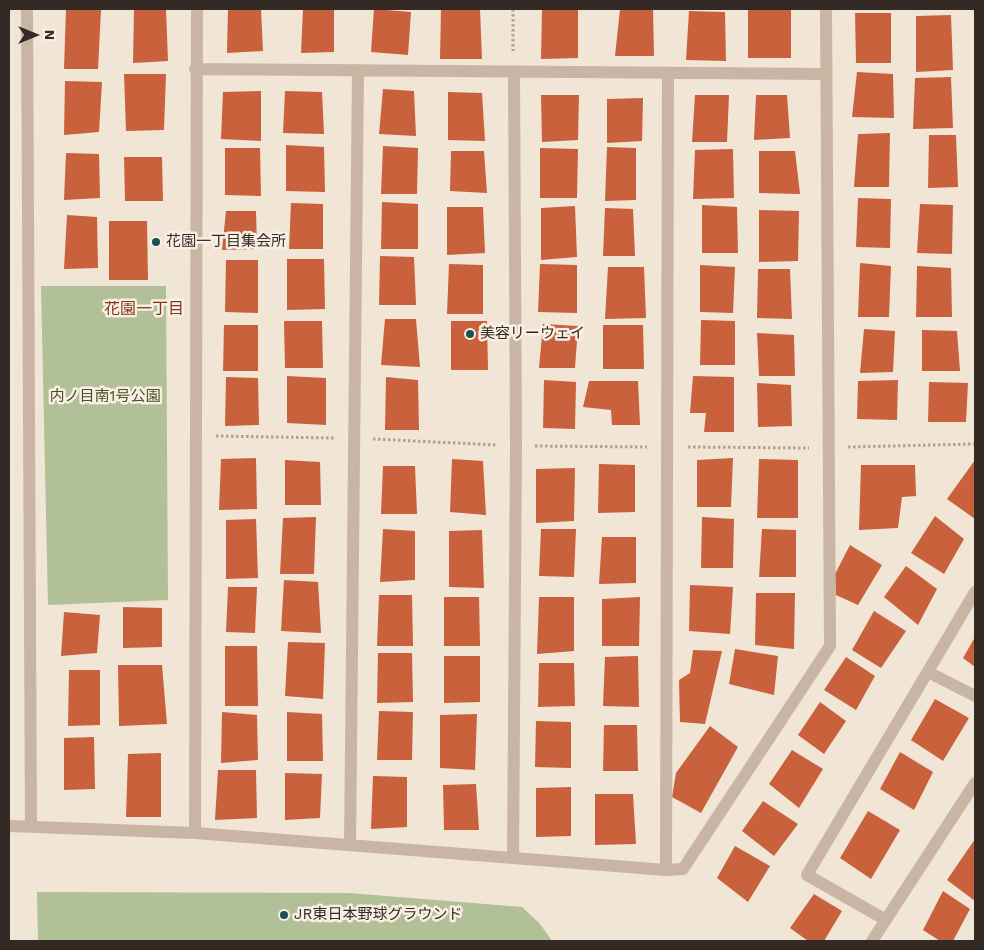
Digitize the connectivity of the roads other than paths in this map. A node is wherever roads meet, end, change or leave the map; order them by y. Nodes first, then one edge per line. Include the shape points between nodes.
1 (27, 9) edge
2 (197, 9) edge
3 (826, 9) edge
4 (196, 69) junction
5 (358, 70) junction
6 (514, 72) junction
7 (668, 73) junction
8 (826, 74) junction
9 (975, 592) edge
10 (928, 672) junction
11 (975, 696) edge
12 (975, 783) edge
13 (9, 826) edge
14 (30, 827) junction
15 (194, 833) junction
16 (350, 845) junction
17 (513, 858) junction
18 (666, 870) junction
19 (886, 920) junction
20 (872, 941) edge

1 - 14 street
2 - 4 street
3 - 8 street
4 - 5 street
4 - 15 street
5 - 6 street
5 - 16 street
6 - 7 street
6 - 17 street
7 - 8 street
7 - 18 street
8 - 18 street via 830,646 683,869
9 - 10 street
10 - 11 street
10 - 19 street via 807,875
12 - 19 street
13 - 14 street
14 - 15 street
15 - 16 street
16 - 17 street
17 - 18 street
19 - 20 street

